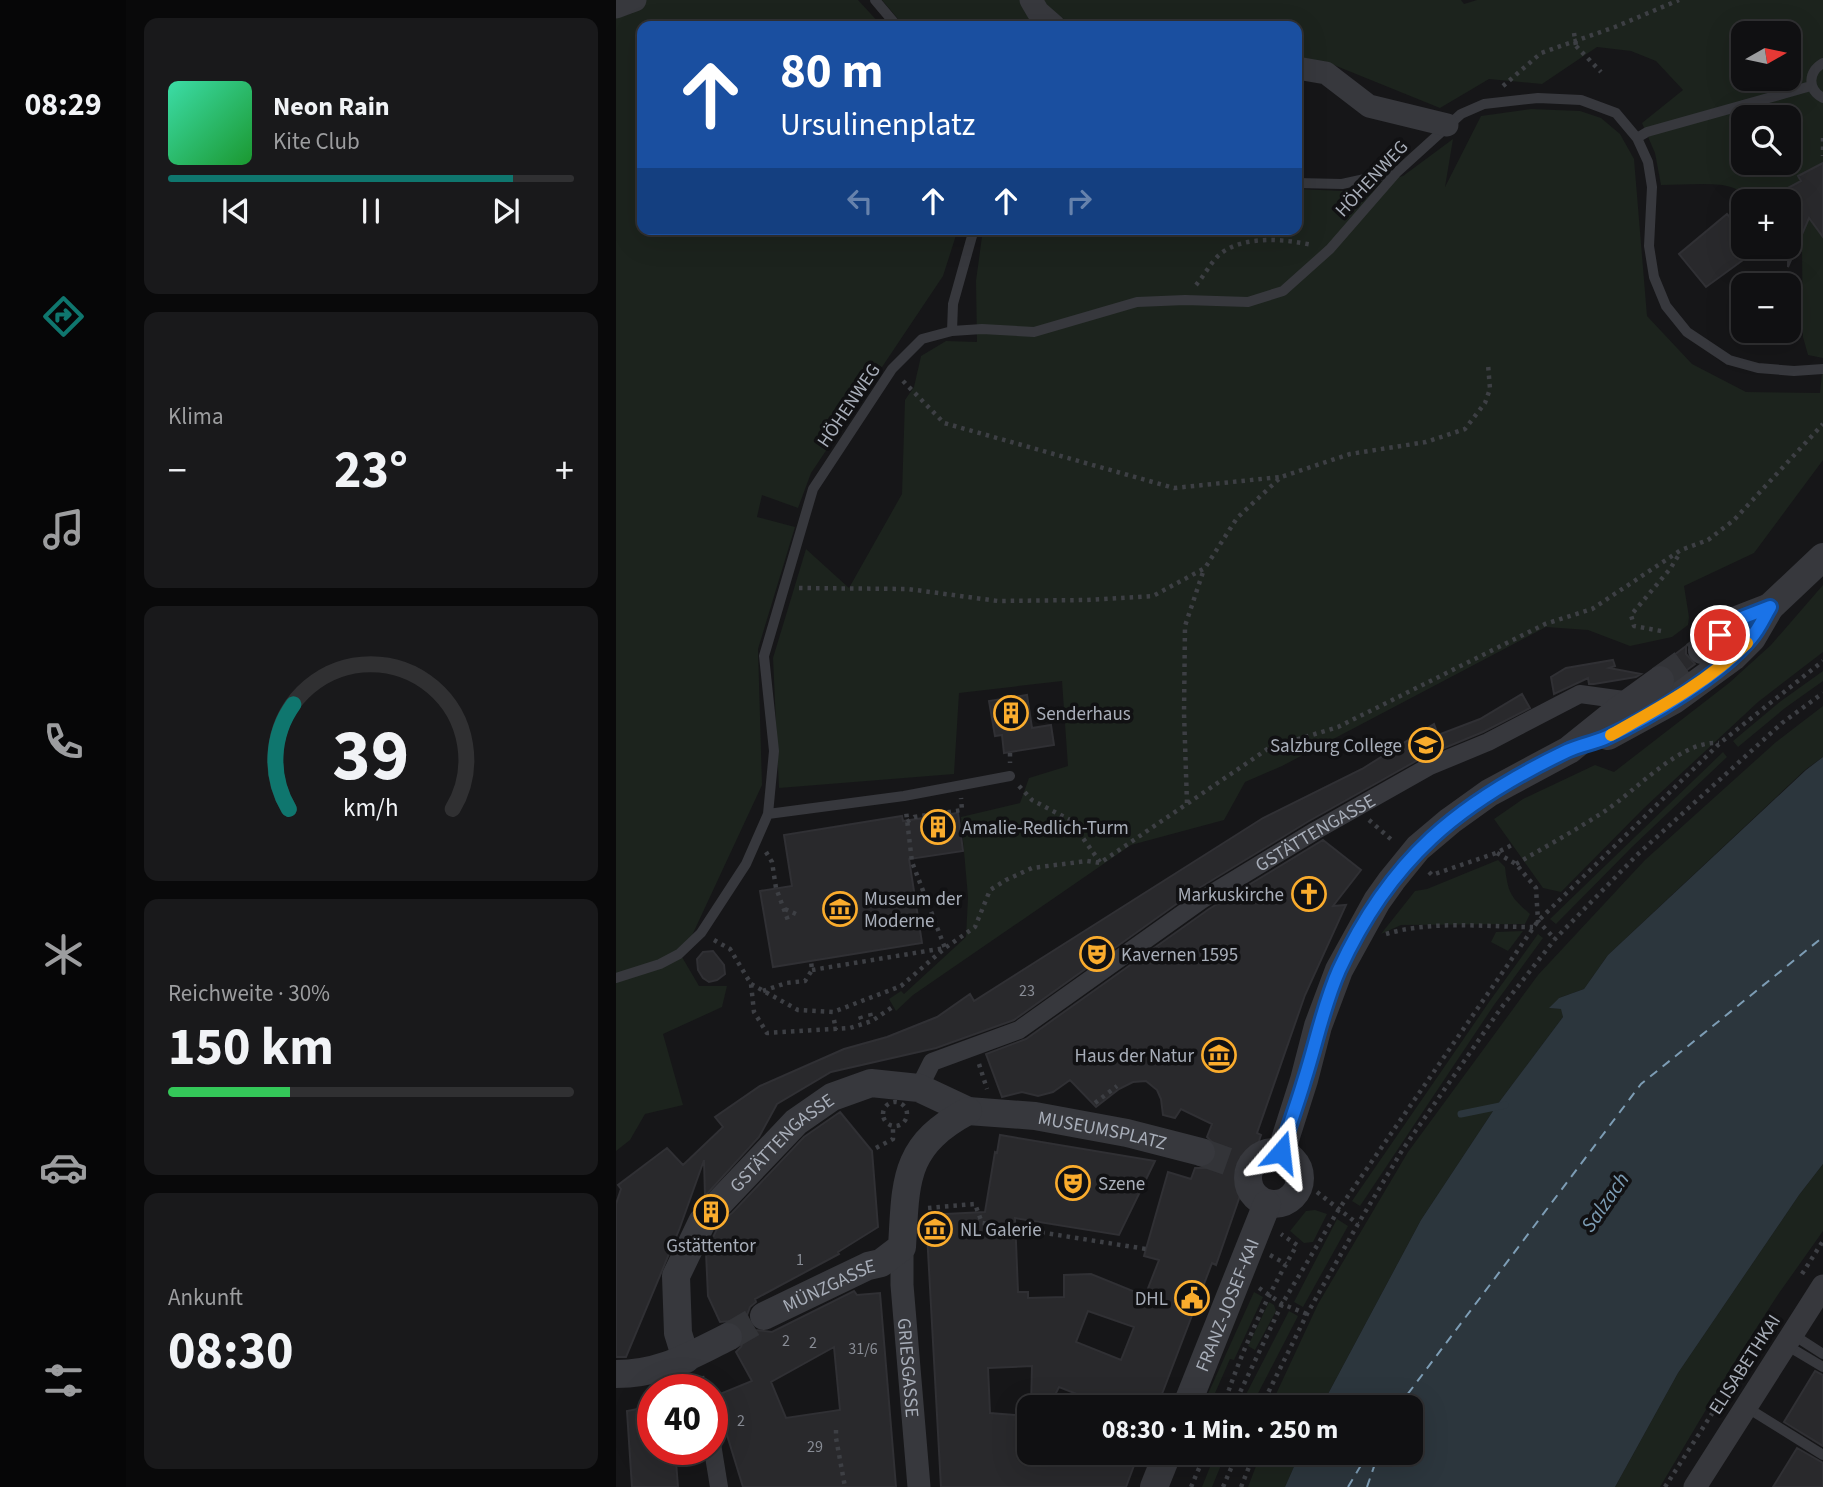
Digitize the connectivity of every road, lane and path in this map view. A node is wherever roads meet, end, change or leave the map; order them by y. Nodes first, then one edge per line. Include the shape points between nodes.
1 (635, 0) edge
2 (875, 0) edge
3 (1031, 0) edge
4 (1679, 0) edge
5 (616, 7) edge
6 (893, 21) edge
7 (1048, 21) edge
8 (1574, 33) dead end
9 (1823, 63) edge
10 (1302, 69) edge
11 (1601, 72) dead end
12 (1811, 86) junction
13 (1823, 98) edge
14 (1484, 104) junction
15 (1447, 125) junction
16 (1637, 138) junction
17 (1823, 138) edge
18 (1823, 156) edge
19 (1397, 172) junction
20 (1302, 183) edge
21 (972, 235) edge
22 (1330, 249) junction
23 (1185, 300) junction
24 (952, 331) junction
25 (1488, 364) dead end
26 (892, 369) junction
27 (1823, 369) edge
28 (1823, 424) edge
29 (1281, 477) junction
30 (1681, 550) junction
31 (1823, 557) edge
32 (1205, 568) junction
33 (784, 588) junction
34 (1770, 607) junction
35 (1661, 631) dead end
36 (1702, 650) tunnel mouth
37 (1823, 661) edge
38 (1660, 680) tunnel mouth
39 (1823, 693) edge
40 (1631, 701) junction
41 (1720, 743) junction
42 (1569, 750) junction
43 (1010, 776) joint
44 (1187, 803) junction
45 (1356, 808) junction
46 (962, 810) dead end
47 (768, 814) junction
48 (1512, 845) dead end
49 (1403, 850) dead end
50 (1496, 853) junction
51 (772, 862) dead end
52 (1100, 863) junction
53 (1516, 864) junction
54 (1424, 868) dead end
55 (784, 909) junction
56 (796, 914) dead end
57 (789, 923) dead end
58 (1536, 924) junction
59 (701, 933) junction
60 (1376, 937) dead end
61 (1555, 939) junction
62 (945, 948) junction
63 (811, 961) dead end
64 (812, 970) junction
65 (616, 978) edge
66 (751, 984) junction
67 (762, 991) junction
68 (894, 1006) dead end
69 (870, 1013) dead end
70 (860, 1016) dead end
71 (834, 1020) dead end
72 (872, 1021) junction
73 (863, 1024) junction
74 (836, 1030) junction
75 (1117, 1086) dead end
76 (919, 1088) junction
77 (1093, 1105) dead end
78 (968, 1111) junction
79 (893, 1126) junction
80 (876, 1148) dead end
81 (1201, 1152) tunnel mouth
82 (1317, 1192) dead end
83 (1339, 1209) junction
84 (913, 1212) junction
85 (1358, 1224) junction
86 (1281, 1234) dead end
87 (1823, 1241) edge
88 (902, 1247) junction
89 (1146, 1249) dead end
90 (1270, 1255) dead end
91 (1286, 1264) junction
92 (1265, 1282) dead end
93 (1254, 1283) dead end
94 (1795, 1285) dead end
95 (1823, 1286) edge
96 (1268, 1295) junction
97 (1282, 1304) junction
98 (1307, 1314) junction
99 (764, 1316) tunnel mouth
100 (1773, 1318) dead end
101 (728, 1337) tunnel mouth
102 (1789, 1340) junction
103 (1823, 1353) edge
104 (693, 1356) junction
105 (1823, 1367) edge
106 (616, 1374) edge
107 (1191, 1395) edge
108 (1227, 1395) edge
109 (1239, 1395) edge
110 (1267, 1395) edge
111 (1746, 1407) junction
112 (836, 1430) dead end
113 (1823, 1455) edge
114 (715, 1465) edge
115 (1163, 1465) edge
116 (1200, 1465) edge
117 (1232, 1465) edge
118 (1250, 1465) edge
119 (719, 1487) edge
120 (845, 1487) edge
121 (919, 1487) edge
122 (1154, 1487) edge
123 (1191, 1487) edge
124 (1223, 1487) edge
125 (1241, 1487) edge
126 (1665, 1487) edge
127 (1695, 1487) edge

1 - 5 street
2 - 6 lane
3 - 7 street
4 - 14 path via 1541,53
8 - 11 path, bridge via 1576,46
9 - 12 lane via 1814,69
10 - 15 street via 1326,73 1369,106
12 - 13 lane
12 - 16 lane
14 - 15 lane, HÖHENWEG
14 - 16 lane via 1538,98 1581,100 1616,113
15 - 19 lane, HÖHENWEG
16 - 27 lane via 1652,187 1649,246 1654,276 1673,315 1687,332 1729,359 1758,368
17 - 18 path
19 - 20 lane via 1342,184
19 - 22 lane, HÖHENWEG
21 - 24 lane via 953,304
22 - 23 lane, HÖHENWEG via 1283,291 1248,302
22 - 23 path via 1297,241 1247,241 1220,254
23 - 24 lane, HÖHENWEG via 1137,302 1034,332
24 - 26 lane, HÖHENWEG via 922,340
25 - 29 path via 1490,389 1465,429 1426,442 1350,454
26 - 29 path via 944,423 1174,488
26 - 33 lane, HÖHENWEG via 813,489
28 - 30 path via 1734,520 1708,540
29 - 32 path via 1237,518
30 - 35 path via 1631,615 1634,626
30 - 44 path via 1592,609 1545,624 1338,727 1269,748
31 - 34 street
32 - 33 path via 1153,596 1086,600 998,601 908,589
32 - 44 path via 1185,626
33 - 47 lane, HÖHENWEG via 764,656 774,751
34 - 36 street via 1739,619
34 - 42 street via 1752,638 1733,657 1674,700 1605,738
37 - 41 path
38 - 40 street
39 - 61 path via 1782,723 1638,854
40 - 42 street
40 - 45 street, GSTÄTTENGASSE via 1580,694 1430,766
41 - 53 path via 1691,749 1667,762 1604,811
41 - 58 path
42 - 107 street, FRANZ-JOSEF-KAI via 1489,793 1450,821 1418,848 1377,901 1339,970 1281,1152 1293,1159 1300,1172 1299,1188 1281,1204 1267,1204
43 - 47 lane
43 - 52 path via 1032,800 1070,820
44 - 52 path
45 - 49 path
45 - 76 street, GSTÄTTENGASSE via 1203,899 1019,1030 932,1062
46 - 62 path via 907,819 912,862
47 - 59 lane, HÖHENWEG via 746,864
48 - 50 path
50 - 53 path
50 - 54 path via 1432,875
51 - 55 path
52 - 62 path via 1032,868 1006,880 990,890 975,927
53 - 58 path via 1536,888
55 - 56 path
55 - 57 path
58 - 60 path via 1402,929
58 - 61 path
58 - 83 path
59 - 65 lane, HÖHENWEG via 679,954
59 - 66 path via 730,949
61 - 85 path via 1403,1149
62 - 64 path
62 - 67 path via 901,986 833,1012 798,1010
63 - 64 path
64 - 67 path via 805,981
66 - 67 path
66 - 74 path via 754,1012 767,1033
68 - 72 path
69 - 72 path
70 - 73 path
71 - 74 path
72 - 73 path
73 - 74 path
75 - 77 path
76 - 78 street
76 - 104 street, GSTÄTTENGASSE via 871,1083 832,1097 796,1122 711,1212 676,1276 678,1333
78 - 81 street, MUSEUMSPLATZ via 1035,1116
78 - 84 street via 944,1124 925,1143 908,1173
79 - 79 path via 884,1119 884,1111 896,1102 903,1105 907,1116 904,1123
79 - 80 path via 892,1139
82 - 83 path
83 - 85 path
83 - 97 path
84 - 88 street
84 - 89 path via 975,1205 982,1223
85 - 98 path
86 - 91 path via 1297,1245
87 - 94 path
88 - 99 street, MÜNZGASSE via 881,1263
88 - 121 street, GRIESGASSE
90 - 91 path
91 - 96 path
92 - 96 path
93 - 96 path
95 - 102 street, ELISABETHKAI
96 - 97 path
96 - 108 path
97 - 98 path
97 - 109 path
98 - 110 path
100 - 126 path, ELISABETHKAI
101 - 104 street
102 - 103 lane
102 - 105 lane
102 - 111 street, ELISABETHKAI
104 - 106 street via 656,1371
111 - 113 lane
111 - 127 street, ELISABETHKAI
112 - 120 path
114 - 119 street
115 - 122 street
116 - 123 path
117 - 124 path
118 - 125 path

